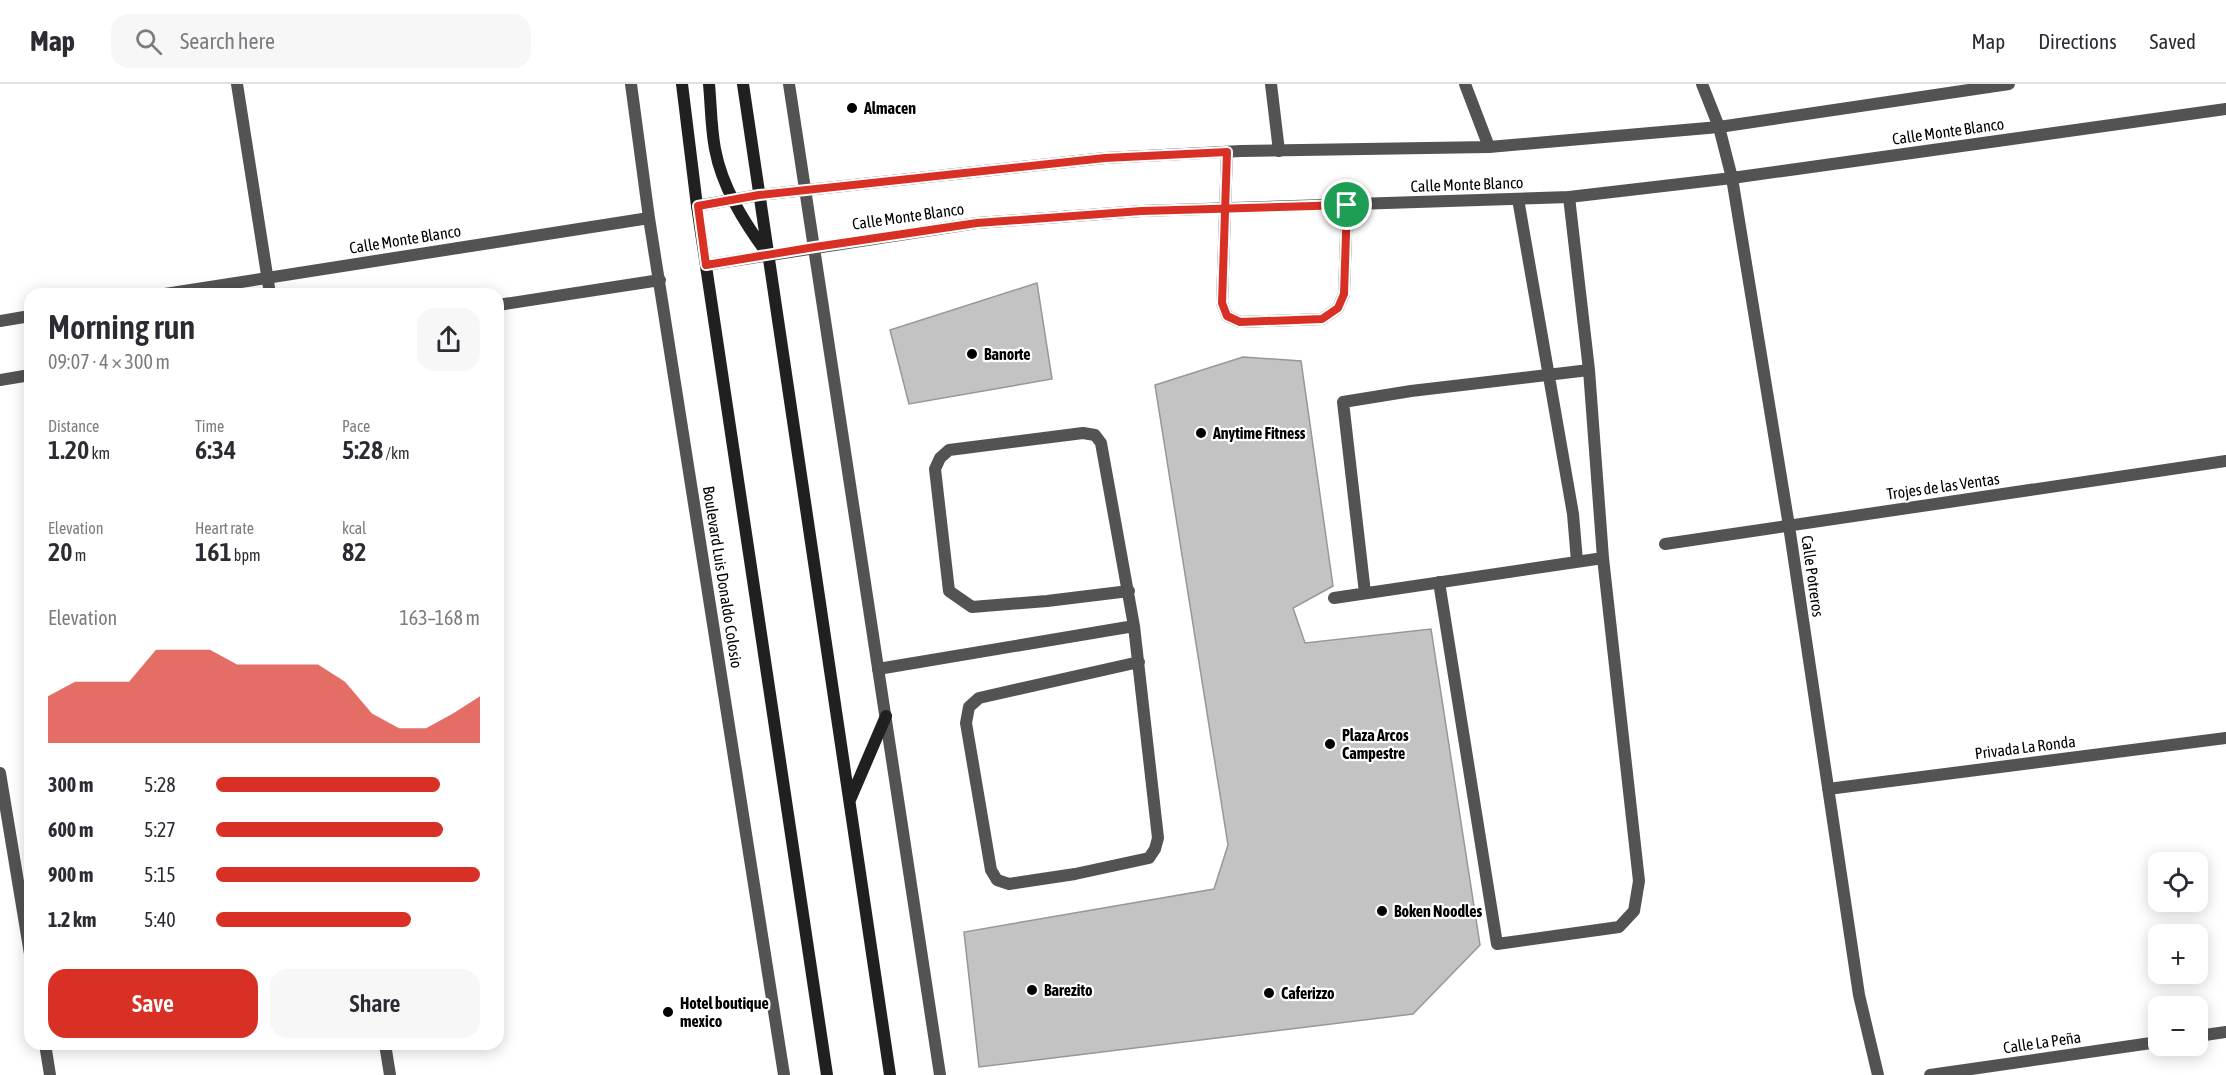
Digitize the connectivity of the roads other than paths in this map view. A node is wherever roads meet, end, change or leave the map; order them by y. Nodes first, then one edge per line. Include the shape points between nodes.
1 (237, 84) edge
2 (631, 84) edge
3 (682, 84) edge
4 (709, 84) edge
5 (743, 84) edge
6 (789, 84) edge
7 (1271, 84) edge
8 (1465, 84) edge
9 (1702, 84) edge
10 (2009, 84) edge
11 (2226, 109) edge
12 (1719, 127) junction
13 (1489, 147) junction
14 (1279, 151) junction
15 (1227, 152) junction
16 (1732, 178) junction
17 (805, 190) junction
18 (759, 195) junction
19 (1569, 197) junction
20 (733, 199) junction
21 (1518, 199) junction
22 (1347, 205) junction
23 (698, 206) junction
24 (1226, 209) junction
25 (649, 218) junction
26 (815, 247) junction
27 (768, 254) junction
28 (706, 265) junction
29 (267, 278) junction
30 (660, 280) junction
31 (203, 288) edge
32 (269, 288) edge
33 (504, 303) edge
34 (24, 317) edge
35 (0, 321) edge
36 (1588, 370) junction
37 (1548, 374) junction
38 (24, 376) edge
39 (0, 380) edge
40 (2226, 461) edge
41 (1789, 526) junction
42 (1665, 544) dead end
43 (1603, 558) junction
44 (1577, 561) junction
45 (1439, 582) junction
46 (1129, 591) junction
47 (1365, 593) junction
48 (1334, 598) dead end
49 (1134, 626) junction
50 (1139, 663) junction
51 (878, 669) junction
52 (886, 716) junction
53 (2226, 738) edge
54 (0, 773) edge
55 (1828, 789) junction
56 (849, 801) junction
57 (24, 918) edge
58 (2226, 1032) edge
59 (2208, 1035) edge
60 (2148, 1043) edge
61 (46, 1050) edge
62 (386, 1050) edge
63 (50, 1075) edge
64 (390, 1075) edge
65 (784, 1075) edge
66 (827, 1075) edge
67 (890, 1075) edge
68 (940, 1075) edge
69 (1878, 1075) edge
70 (1929, 1075) edge

1 - 29 street
2 - 25 street, Boulevard Luis Donaldo Colosio
3 - 23 main road, Boulevard Luis Donaldo Colosio
4 - 20 main road via 715,150
5 - 18 main road
6 - 17 street
7 - 14 street
8 - 13 street
9 - 12 street, Calle Potreros
10 - 12 street
11 - 16 street, Calle Monte Blanco
12 - 13 street
12 - 16 street, Calle Potreros
13 - 14 street
14 - 15 street
15 - 17 street via 1105,158
15 - 24 street
16 - 19 street, Calle Monte Blanco
16 - 41 street, Calle Potreros
17 - 18 street
17 - 26 street
18 - 20 street
18 - 27 main road
19 - 21 street, Calle Monte Blanco
19 - 36 street
20 - 23 street
20 - 27 main road via 745,224
21 - 22 street, Calle Monte Blanco
21 - 37 street
22 - 24 street, Calle Monte Blanco
22 - 24 street via 1344,294 1338,308 1322,319 1240,322 1227,316 1222,303
23 - 28 main road, Boulevard Luis Donaldo Colosio
24 - 26 street, Calle Monte Blanco via 977,223
25 - 29 street, Calle Monte Blanco
25 - 30 street, Boulevard Luis Donaldo Colosio
26 - 27 street, Calle Monte Blanco
26 - 51 street
27 - 28 street, Calle Monte Blanco
27 - 56 main road
28 - 66 main road, Boulevard Luis Donaldo Colosio
29 - 31 street, Calle Monte Blanco
29 - 32 street
30 - 33 street
30 - 65 street, Boulevard Luis Donaldo Colosio
34 - 35 street
36 - 37 street
36 - 43 street
37 - 44 street via 1573,514
37 - 47 street via 1343,402
38 - 39 street
40 - 41 street, Trojes de las Ventas
41 - 42 street, Trojes de las Ventas
41 - 55 street, Calle Potreros
43 - 44 street
43 - 45 street via 1639,881 1634,911 1618,927 1497,944
44 - 45 street
45 - 47 street
46 - 46 street via 1101,443 1095,435 1083,432 1001,442 949,450 940,458 935,469 949,591 959,600 972,607
46 - 49 street
47 - 48 street
49 - 50 street
49 - 51 street
50 - 50 street via 1158,838 1155,849 1149,858 1074,874 1009,884 997,880 991,870 966,723 969,707 980,698
51 - 52 street
52 - 56 main road
52 - 68 street
53 - 55 street, Privada La Ronda
54 - 57 street
55 - 69 street, Calle Potreros via 1859,995
56 - 67 main road
58 - 59 street
60 - 70 street, Calle La Peña
61 - 63 street
62 - 64 street

